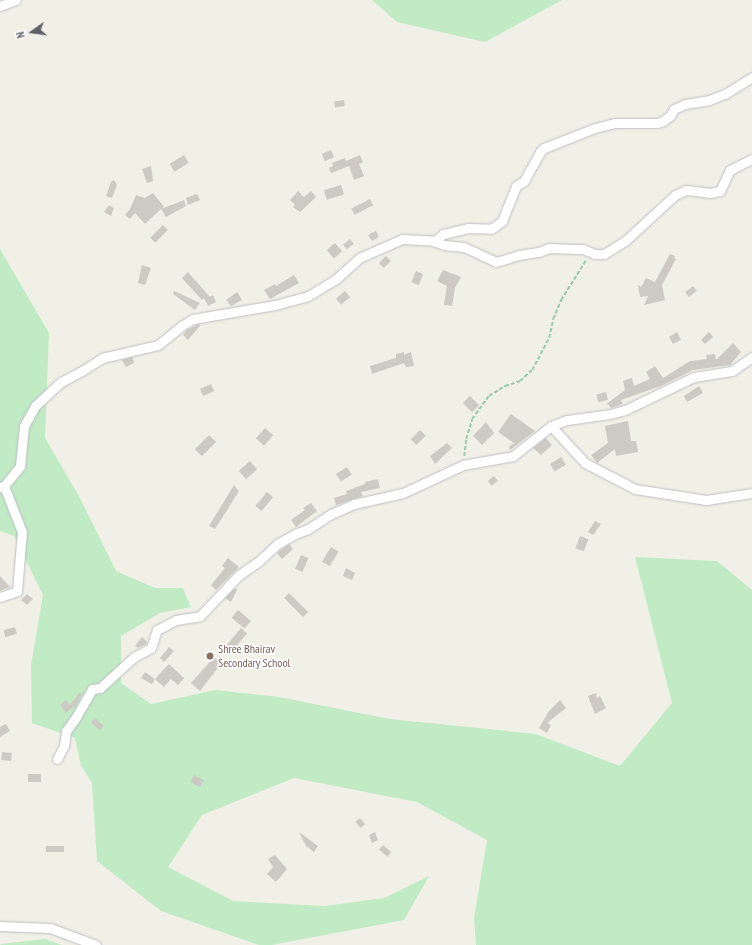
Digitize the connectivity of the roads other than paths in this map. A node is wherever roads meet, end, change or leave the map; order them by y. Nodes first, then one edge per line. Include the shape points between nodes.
1 (16, 0) edge
2 (0, 6) edge
3 (752, 77) edge
4 (752, 159) edge
5 (433, 241) junction
6 (752, 357) edge
7 (551, 426) junction
8 (2, 487) edge
9 (752, 493) edge
10 (0, 597) edge
11 (57, 759) dead end
12 (0, 926) edge
13 (96, 945) edge

1 - 2 street
3 - 5 street via 725,94 674,109 663,121 657,123 615,123 551,144 540,152 524,181 516,186 502,221 496,227 485,230 468,228 443,234
4 - 5 street via 730,170 720,191 710,193 686,190 675,195 625,241 604,254 583,248 549,248 496,262 464,247
5 - 8 street via 402,239 366,253 336,279 308,296 275,305 193,319 158,345 102,358 61,382 35,406 24,426 20,466
6 - 7 street via 732,371 694,377 625,410 567,420
7 - 9 street via 585,463 635,489 706,500
7 - 11 street via 513,456 463,465 403,493 354,504 277,544 259,562 239,575 200,616 176,620 157,630 151,648 134,658 100,688 92,689 66,731 64,746
8 - 10 street via 22,532 17,591
12 - 13 street via 50,928

